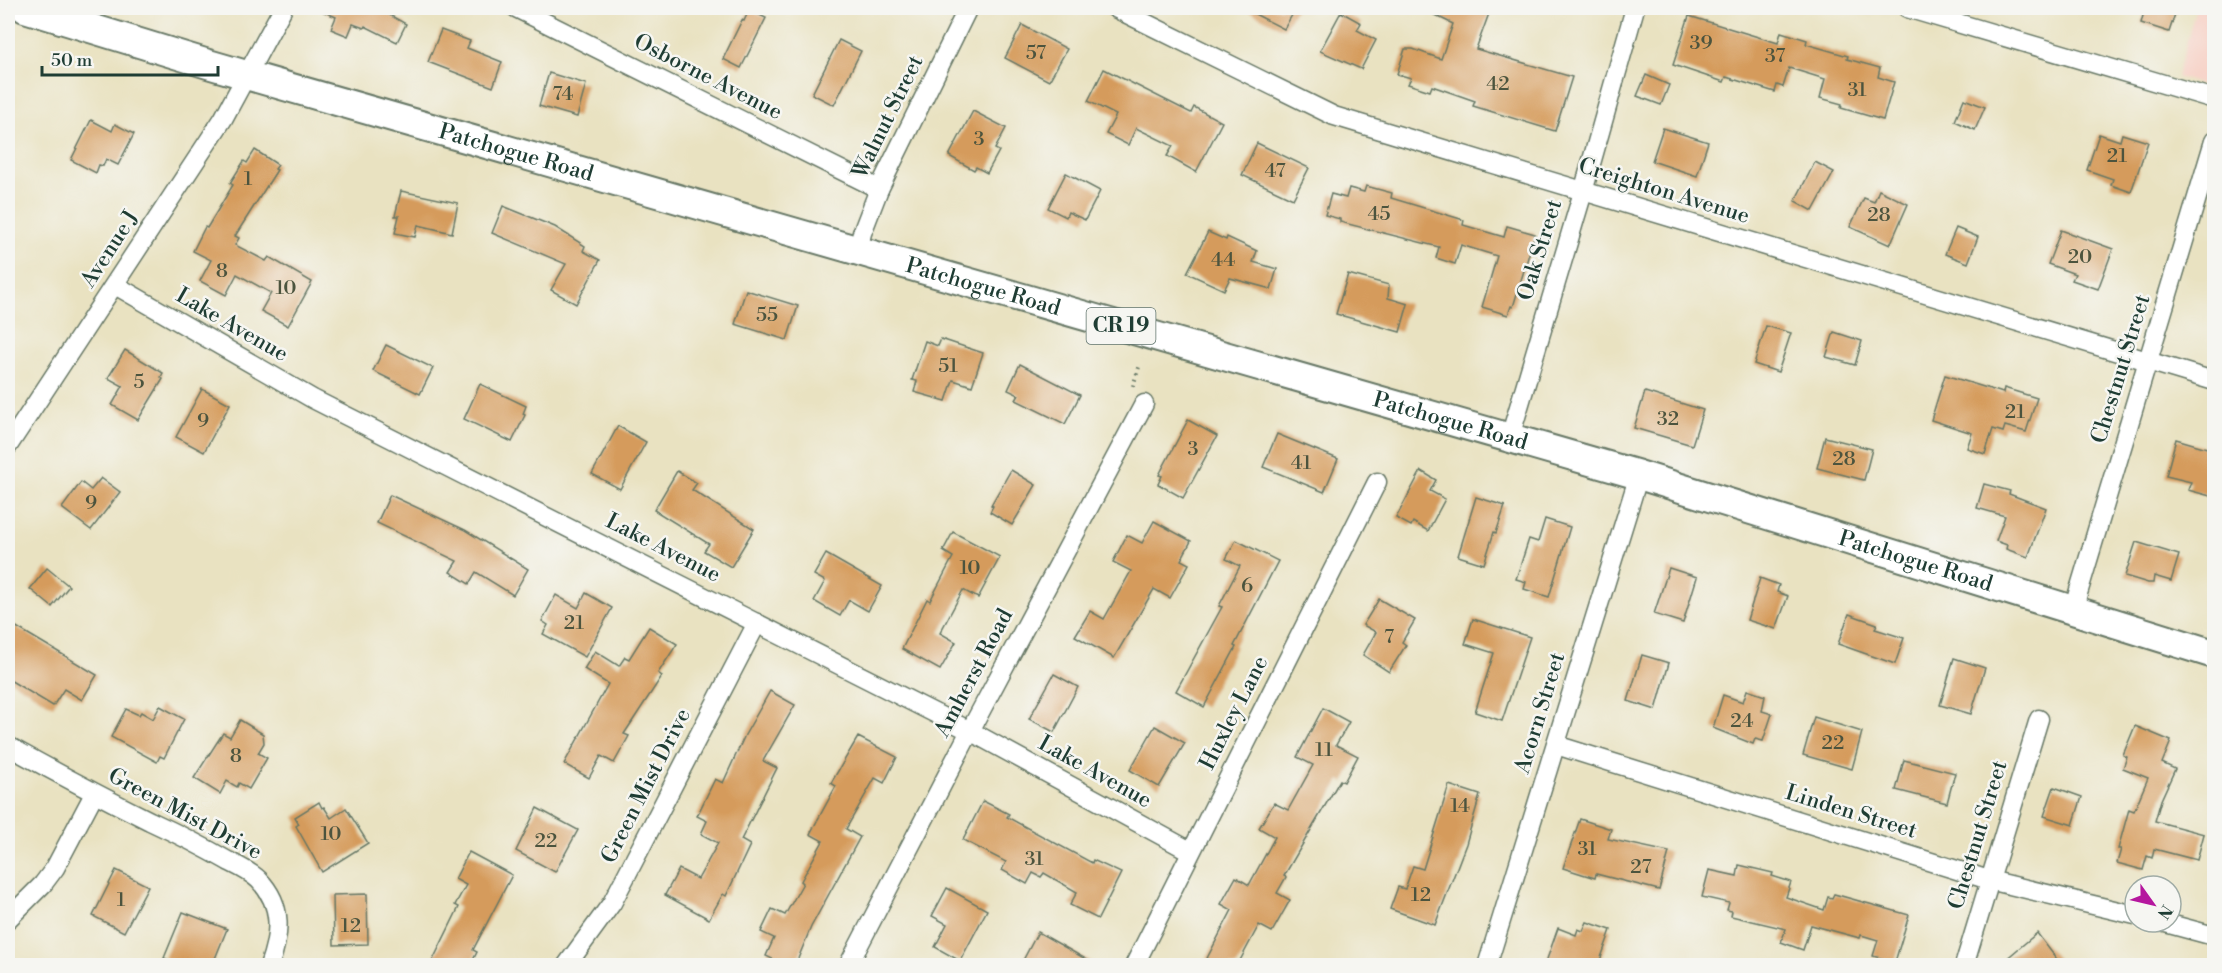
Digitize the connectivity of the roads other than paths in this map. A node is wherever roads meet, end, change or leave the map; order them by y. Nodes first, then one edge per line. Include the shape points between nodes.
1 (25, 8) edge
2 (283, 8) edge
3 (516, 8) edge
4 (968, 8) edge
5 (1115, 8) edge
6 (1635, 8) edge
7 (1907, 8) edge
8 (247, 75) junction
9 (2214, 99) edge
10 (2214, 141) edge
11 (879, 189) junction
12 (1583, 192) junction
13 (858, 251) junction
14 (115, 285) junction
15 (2149, 362) junction
16 (2214, 381) edge
17 (1144, 404) dead end
18 (1510, 437) junction
19 (8, 446) edge
20 (1639, 475) junction
21 (1377, 482) dead end
22 (2073, 610) junction
23 (758, 623) junction
24 (2214, 654) edge
25 (2039, 719) dead end
26 (970, 731) junction
27 (1556, 745) junction
28 (8, 746) edge
29 (94, 794) junction
30 (1190, 851) junction
31 (1989, 880) junction
32 (2123, 912) edge
33 (8, 919) edge
34 (2183, 928) edge
35 (2214, 936) edge
36 (269, 966) edge
37 (566, 966) edge
38 (848, 966) edge
39 (1134, 966) edge
40 (1487, 966) edge
41 (1965, 966) edge

1 - 8 main road, Patchogue Road / CR 19
2 - 8 street, Avenue J
3 - 11 street, Osborne Avenue
4 - 11 street, Walnut Street
5 - 12 street, Creighton Avenue via 1334,116
6 - 12 street, Oak Street
7 - 9 street
8 - 13 main road, Patchogue Road / CR 19
8 - 14 street, Avenue J via 223,119
10 - 15 street, Chestnut Street
11 - 13 street, Walnut Street
12 - 15 street, Creighton Avenue
12 - 18 street, Oak Street
13 - 18 main road, Patchogue Road / CR 19
14 - 19 street, Avenue J
14 - 23 street, Lake Avenue via 313,399
15 - 16 street, Creighton Avenue
15 - 22 street, Chestnut Street
17 - 26 street, Amherst Road
18 - 20 main road, Patchogue Road / CR 19
20 - 22 main road, Patchogue Road / CR 19
20 - 27 street, Acorn Street
21 - 30 street, Huxley Lane
22 - 24 main road, Patchogue Road / CR 19
23 - 26 street, Lake Avenue
23 - 37 street, Green Mist Drive via 612,903
25 - 31 street, Chestnut Street
26 - 30 street, Lake Avenue
26 - 38 street, Amherst Road
27 - 31 street, Linden Street
27 - 40 street, Acorn Street
28 - 29 street, Green Mist Drive
29 - 33 street via 55,868
29 - 36 street, Green Mist Drive via 193,841 258,880 277,911 279,929
30 - 39 street, Huxley Lane
31 - 32 street, Linden Street
31 - 41 street, Chestnut Street
34 - 35 street

